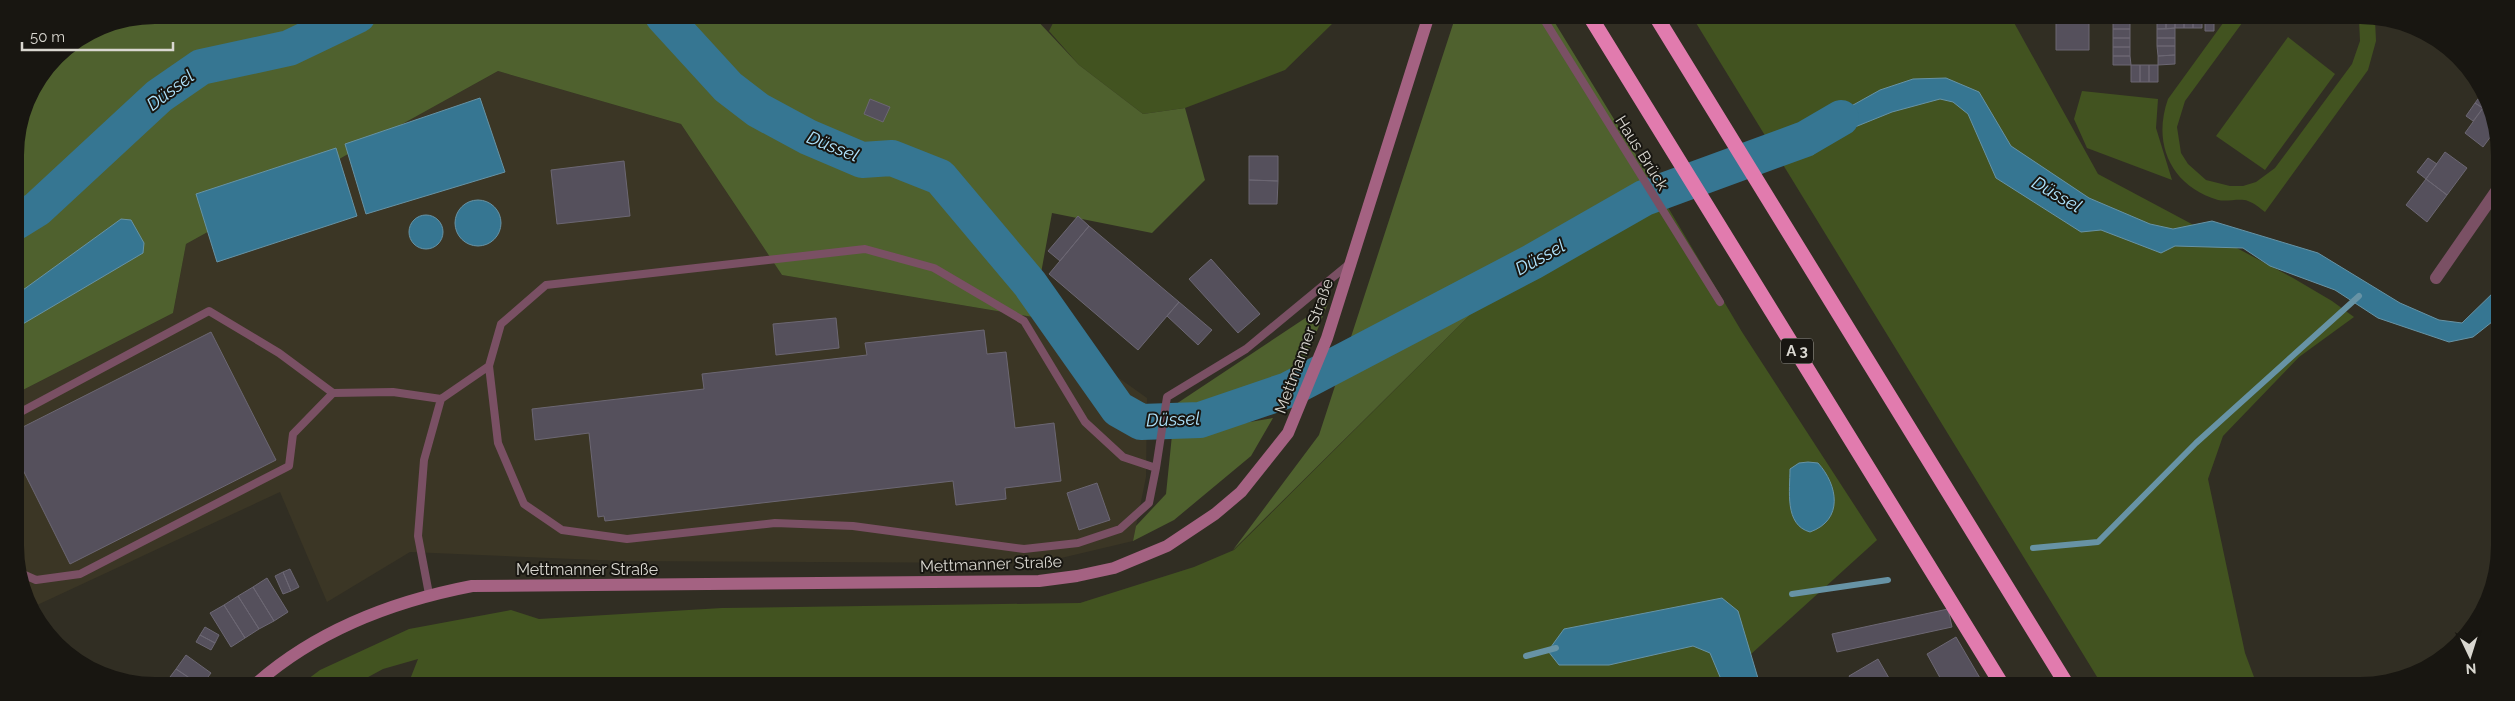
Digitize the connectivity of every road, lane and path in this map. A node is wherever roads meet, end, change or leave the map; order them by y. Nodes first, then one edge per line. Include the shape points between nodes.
1 (1426, 24) edge
2 (1547, 24) edge
3 (1595, 24) edge
4 (1661, 24) edge
5 (2491, 199) edge
6 (1352, 261) junction
7 (2436, 278) dead end
8 (1720, 302) dead end
9 (489, 366) junction
10 (333, 394) junction
11 (441, 399) junction
12 (24, 410) edge
13 (1156, 468) junction
14 (27, 576) edge
15 (430, 594) junction
16 (265, 677) edge
17 (1997, 677) edge
18 (2062, 677) edge

1 - 6 main road, Mettmanner Straße
2 - 8 lane, Haus Brück
3 - 17 highway, A 3
4 - 18 highway
5 - 7 street
6 - 13 lane via 1246,349 1167,397
6 - 15 main road, Mettmanner Straße via 1299,412 1264,466 1215,514 1167,546 1114,568 1039,581 472,586
9 - 11 lane
9 - 13 lane via 501,324 546,285 865,249 934,268 1024,321 1085,422 1123,457
9 - 13 lane via 498,443 524,504 562,530 627,540 775,523 853,526 1024,549 1078,542 1120,529 1149,503
10 - 11 lane via 393,392
10 - 12 lane via 279,353 209,311
10 - 14 lane via 293,434 289,466 80,574 36,580
11 - 15 lane via 424,460 418,536
15 - 16 main road, Mettmanner Straße via 378,610 314,642

